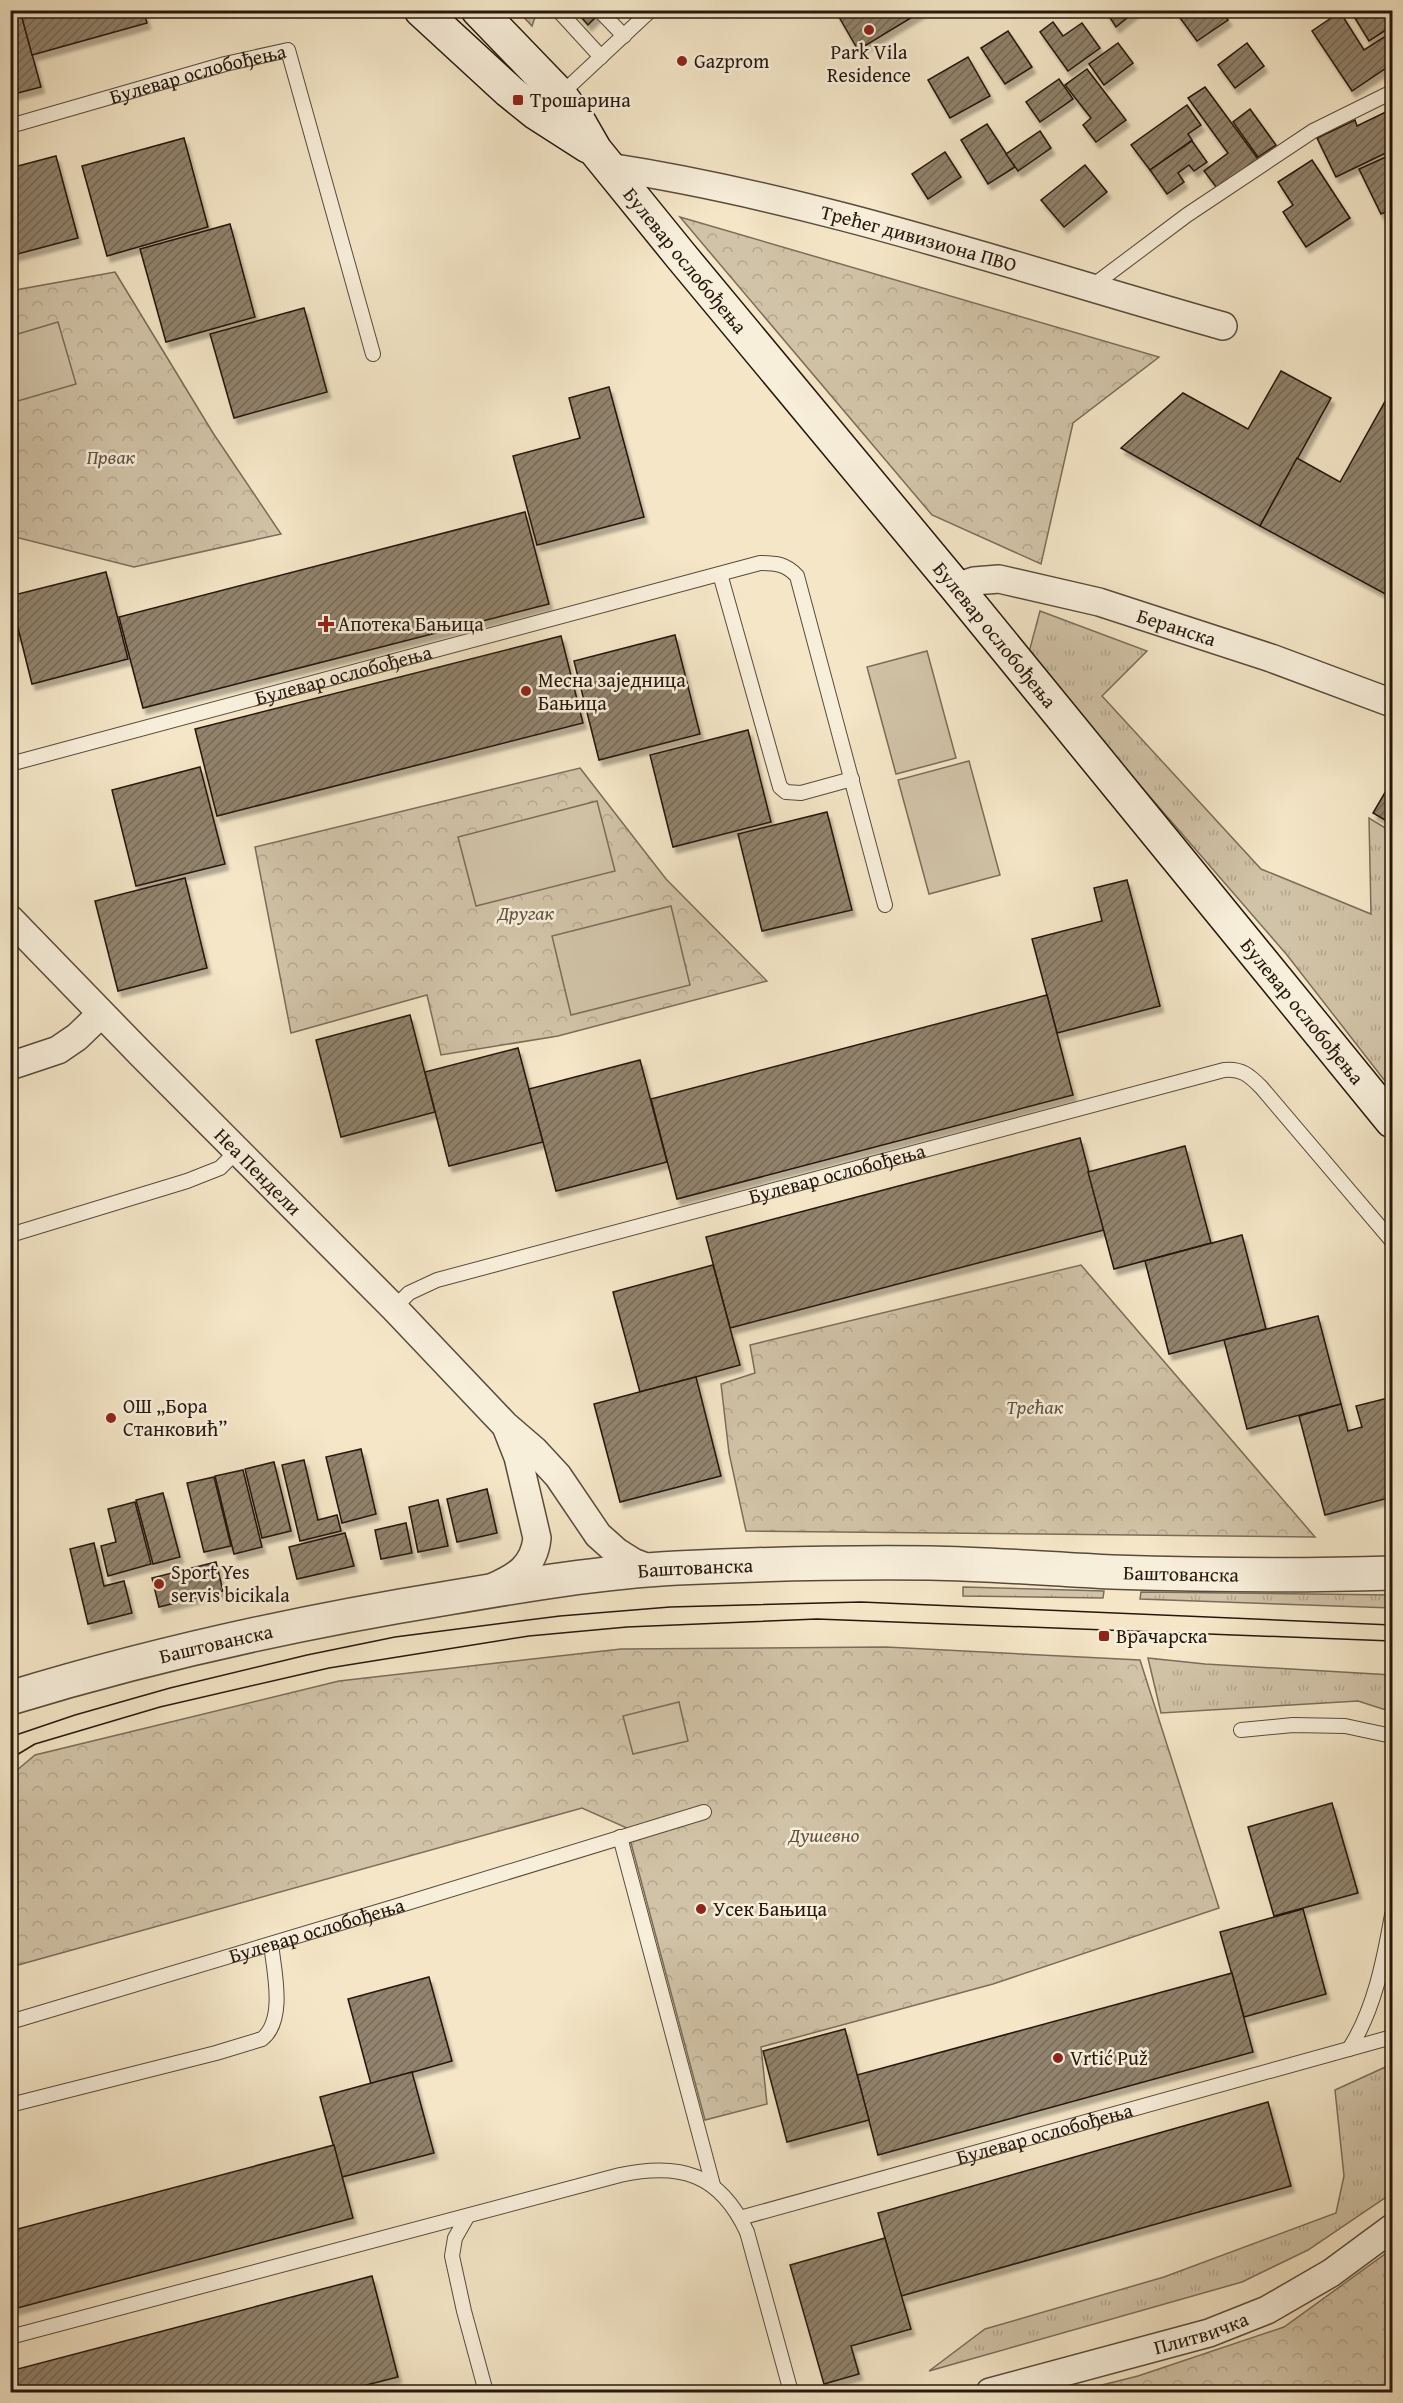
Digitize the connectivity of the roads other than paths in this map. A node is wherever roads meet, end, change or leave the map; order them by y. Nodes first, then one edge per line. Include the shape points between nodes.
1 (421, 10) edge
2 (478, 10) edge
3 (558, 10) edge
4 (651, 10) edge
5 (601, 12) edge
6 (624, 36) junction
7 (601, 57) junction
8 (1392, 92) edge
9 (560, 95) junction
10 (10, 126) edge
11 (602, 159) junction
12 (1089, 288) junction
13 (1223, 326) dead end
14 (373, 354) dead end
15 (720, 574) junction
16 (956, 587) junction
17 (1392, 703) edge
18 (10, 764) edge
19 (852, 779) junction
20 (885, 905) dead end
21 (10, 919) edge
22 (101, 1014) junction
23 (10, 1066) edge
24 (1392, 1121) edge
25 (232, 1144) junction
26 (10, 1235) edge
27 (1392, 1241) edge
28 (394, 1308) junction
29 (505, 1425) junction
30 (654, 1570) junction
31 (1392, 1573) edge
32 (480, 1592) junction
33 (10, 1698) edge
34 (1241, 1730) dead end
35 (1392, 1736) edge
36 (704, 1812) dead end
37 (620, 1837) junction
38 (1392, 1916) edge
39 (1391, 1932) edge
40 (271, 1944) junction
41 (10, 2022) edge
42 (1392, 2037) edge
43 (1349, 2049) junction
44 (10, 2105) edge
45 (713, 2184) junction
46 (467, 2217) junction
47 (740, 2218) junction
48 (1392, 2228) edge
49 (10, 2337) edge
50 (483, 2392) edge
51 (791, 2392) edge
52 (990, 2392) edge

1 - 11 main road, Булевар ослобођења via 509,91
2 - 9 main road, Булевар ослобођења
3 - 7 lane
4 - 6 lane
5 - 6 lane
6 - 7 lane
7 - 9 lane
8 - 12 lane via 1313,131 1187,215
9 - 11 main road, Булевар ослобођења
10 - 14 lane, Булевар ослобођења via 225,64 288,50
11 - 12 street, Трећег дивизиона ПВО via 887,228
11 - 16 main road, Булевар ослобођења
12 - 13 street, Трећег дивизиона ПВО
15 - 18 lane, Булевар ослобођења
15 - 19 lane, Булевар ослобођења via 760,563 778,563 797,576
15 - 19 lane via 780,787 786,792 801,793
16 - 17 street, Беранска via 999,579 1100,602
16 - 24 main road, Булевар ослобођења
19 - 20 lane, Булевар ослобођења
21 - 22 street, Неа Пендели
22 - 23 street via 58,1050
22 - 25 street, Неа Пендели
25 - 26 lane via 230,1158 220,1168
25 - 28 street, Неа Пендели
27 - 28 lane, Булевар ослобођења via 1261,1087 1236,1069 437,1280 409,1293
28 - 29 street, Неа Пендели
29 - 30 street, Неа Пендели via 558,1476 603,1540 633,1562
29 - 32 street, Неа Пендели via 527,1492 536,1550 513,1577
30 - 31 main road, Баштованска via 930,1563 1274,1576
30 - 32 main road, Баштованска
32 - 33 main road, Баштованска via 365,1611 201,1646
34 - 35 lane via 1345,1726
36 - 37 lane, Булевар ослобођења
37 - 40 lane, Булевар ослобођења
37 - 45 lane
38 - 39 lane
39 - 43 lane via 1368,2012
40 - 41 lane, Булевар ослобођења
40 - 44 lane via 277,2013 269,2034 216,2053
42 - 43 lane, Булевар ослобођења
43 - 47 lane, Булевар ослобођења
45 - 46 lane via 666,2169 644,2170
45 - 47 lane
46 - 49 lane
46 - 50 lane via 455,2238 452,2256
47 - 51 lane via 757,2264
48 - 52 street, Плитвичка via 1331,2273 1267,2310 1209,2333

